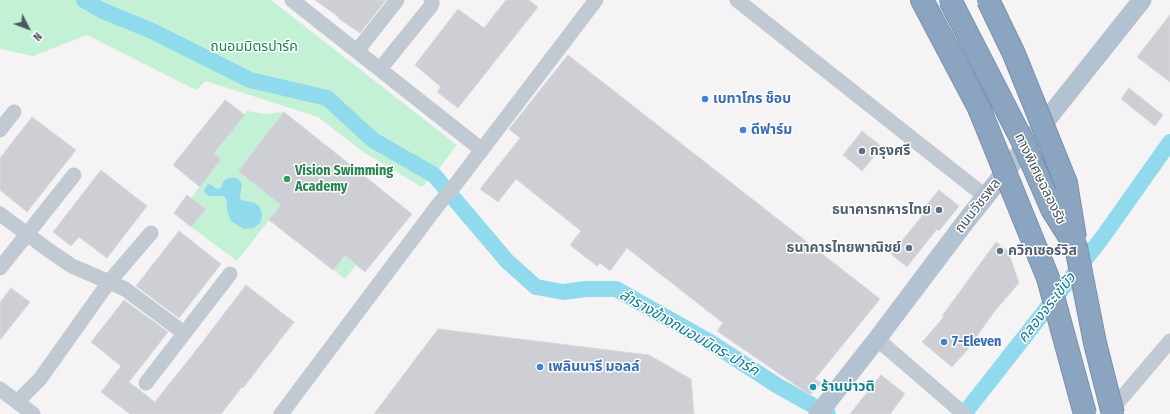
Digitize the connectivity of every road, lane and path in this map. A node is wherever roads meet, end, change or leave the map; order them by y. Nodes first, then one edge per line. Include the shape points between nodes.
1 (292, 0) edge
2 (397, 0) edge
3 (431, 0) edge
4 (596, 0) edge
5 (737, 0) edge
6 (922, 0) edge
7 (950, 0) edge
8 (988, 0) edge
9 (1142, 0) edge
10 (357, 51) junction
11 (380, 69) junction
12 (14, 112) dead end
13 (0, 130) edge
14 (482, 150) junction
15 (74, 175) dead end
16 (986, 197) junction
17 (0, 214) edge
18 (151, 233) dead end
19 (27, 234) junction
20 (1076, 247) junction
21 (0, 268) edge
22 (230, 274) dead end
23 (109, 282) junction
24 (184, 333) junction
25 (877, 339) junction
26 (1170, 341) edge
27 (146, 383) dead end
28 (0, 389) edge
29 (17, 402) junction
30 (821, 410) edge
31 (33, 414) edge
32 (281, 414) edge
33 (964, 414) edge
34 (1085, 414) edge
35 (1108, 414) edge
36 (1112, 414) edge

1 - 10 street
2 - 10 street
3 - 11 street via 431,6
4 - 14 street
5 - 16 street
6 - 34 highway, ทางพิเศษฉลองรัช, bridge via 979,108 1048,278
7 - 20 highway, ทางพิเศษฉลองรัช, bridge via 1022,140 1052,209
8 - 20 highway, bridge via 1014,54 1066,183
9 - 16 main road, ถนนวัชรพล
10 - 11 street
11 - 14 street
12 - 13 street
14 - 32 street
15 - 19 street
16 - 25 main road, ถนนวัชรพล
17 - 19 street
18 - 23 street
19 - 21 street
19 - 23 street via 72,266
20 - 36 highway, ทางพิเศษฉลองรัช, bridge
22 - 24 street
23 - 24 street via 125,290
23 - 29 street via 40,379
24 - 27 street
25 - 30 main road, ถนนวัชรพล
25 - 33 street
26 - 35 street
28 - 29 street
29 - 31 street

